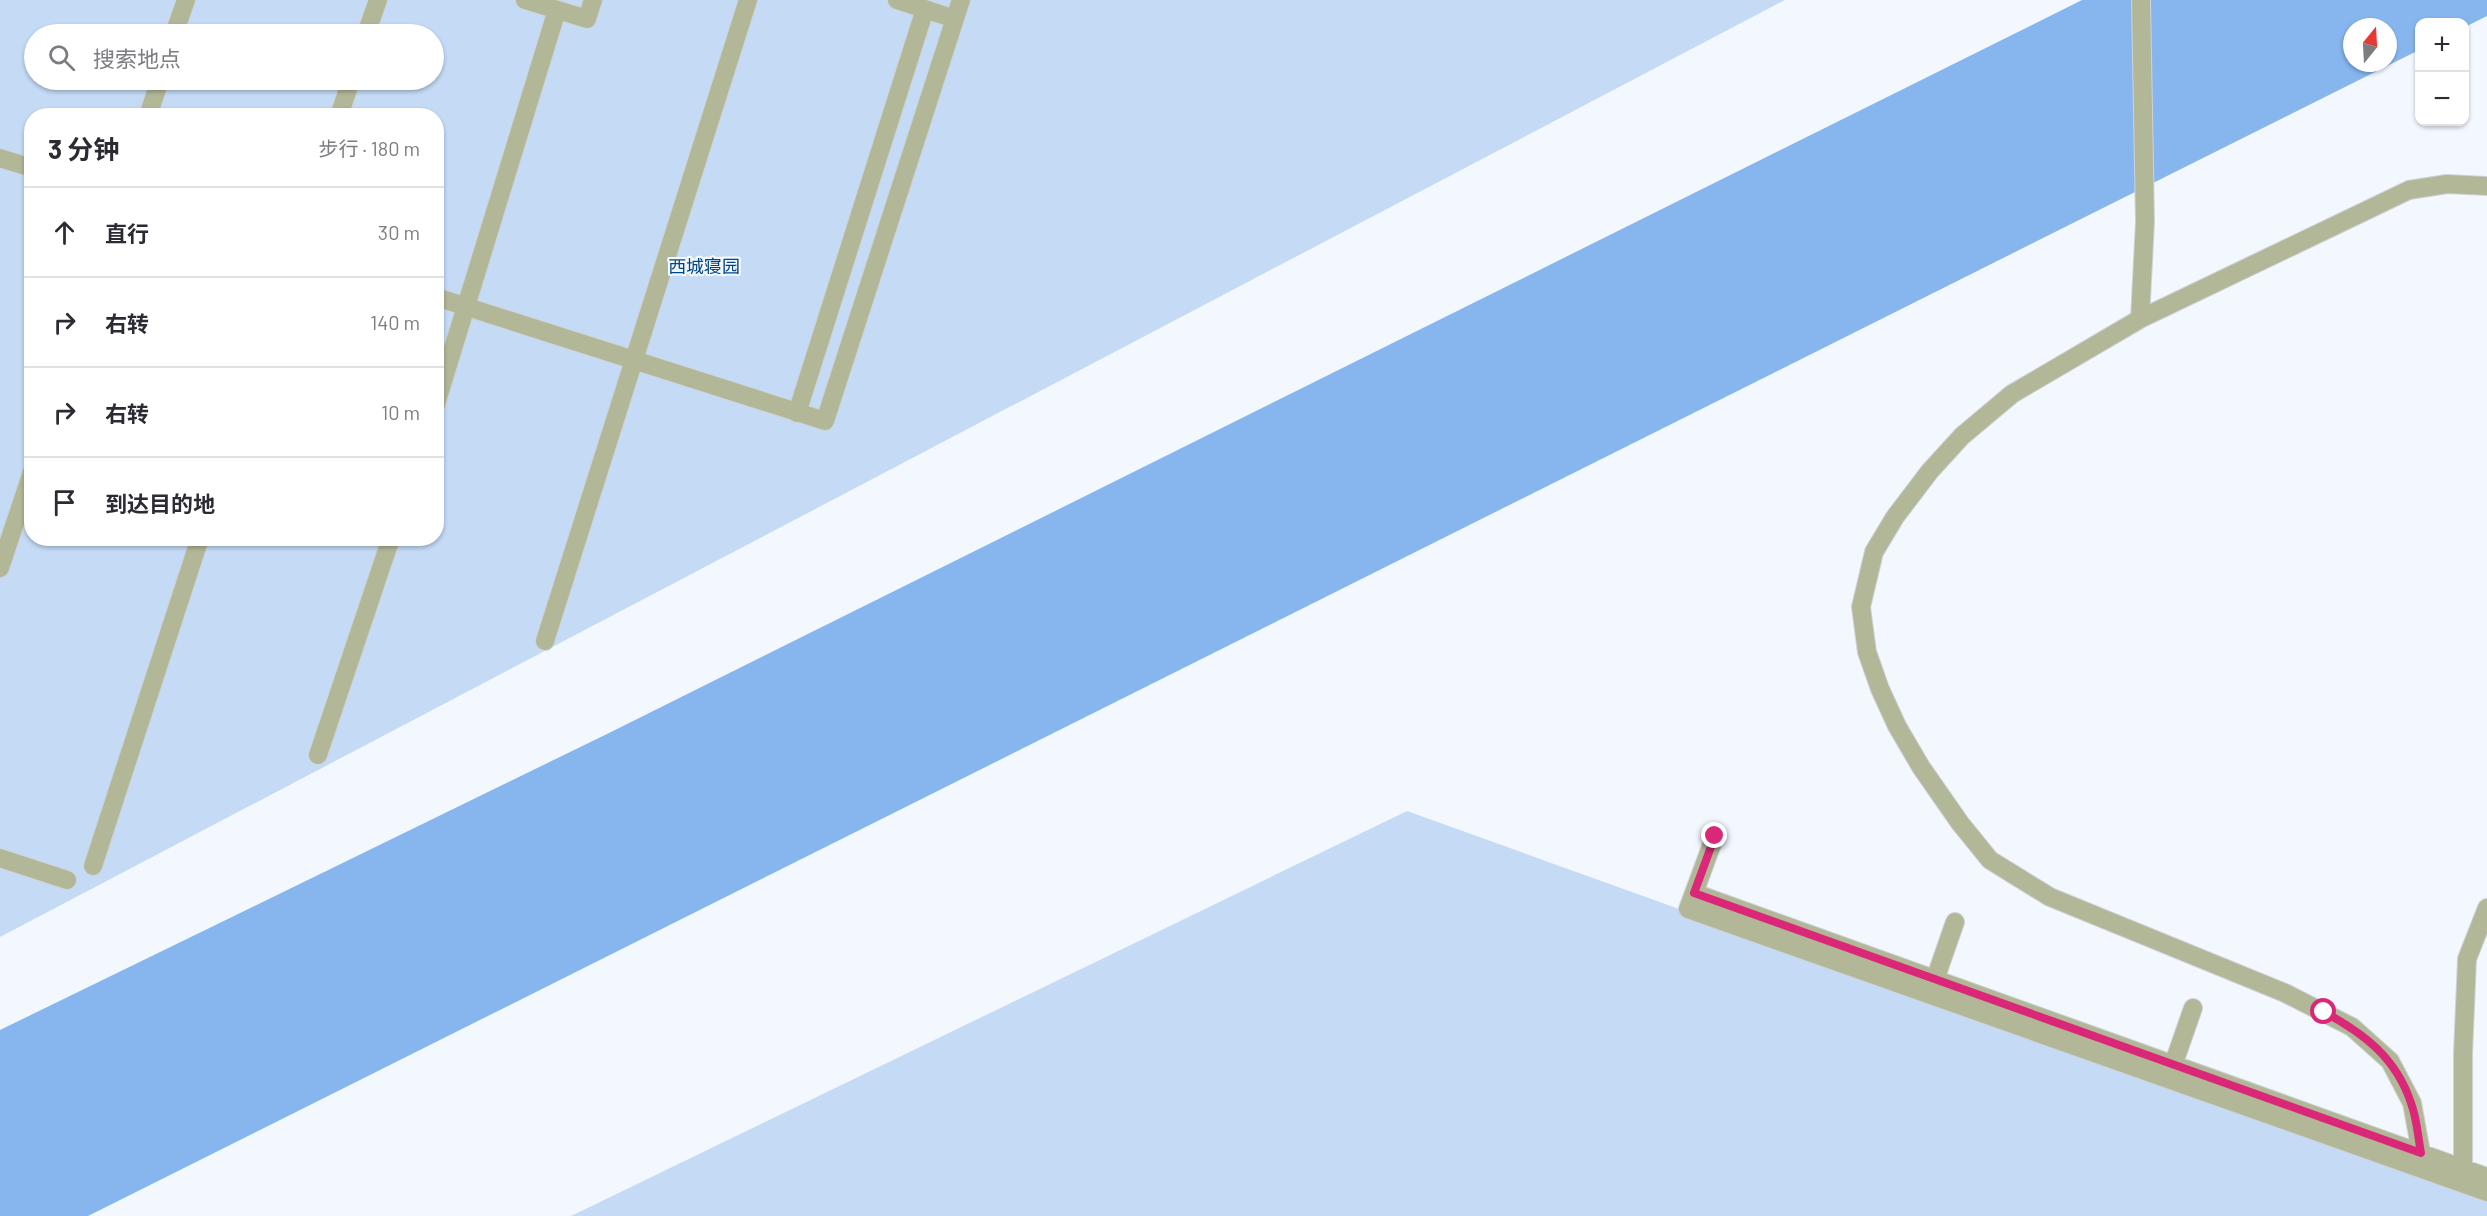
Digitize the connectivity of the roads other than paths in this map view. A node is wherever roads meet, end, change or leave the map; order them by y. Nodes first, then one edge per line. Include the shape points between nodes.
1 (186, 0) edge
2 (378, 0) edge
3 (525, 0) edge
4 (593, 0) edge
5 (748, 0) edge
6 (897, 0) edge
7 (961, 0) edge
8 (2141, 0) edge
9 (925, 9) junction
10 (557, 10) junction
11 (955, 19) junction
12 (178, 24) edge
13 (370, 24) edge
14 (157, 90) edge
15 (348, 90) edge
16 (151, 108) edge
17 (342, 108) edge
18 (0, 158) edge
19 (24, 166) edge
20 (2487, 186) edge
21 (444, 300) edge
22 (467, 307) junction
23 (2140, 319) junction
24 (634, 360) junction
25 (444, 379) edge
26 (797, 413) junction
27 (24, 496) edge
28 (197, 546) edge
29 (388, 546) edge
30 (0, 568) edge
31 (544, 641) dead end
32 (318, 755) dead end
33 (1715, 836) dead end
34 (0, 858) edge
35 (93, 866) dead end
36 (67, 880) dead end
37 (2487, 908) edge
38 (1955, 922) dead end
39 (1932, 987) junction
40 (2193, 1008) dead end
41 (2170, 1072) junction
42 (2422, 1161) junction
43 (2463, 1168) junction
44 (2487, 1177) edge
45 (2487, 1192) edge

1 - 12 street
2 - 13 street
3 - 10 street
4 - 10 street via 587,19
5 - 24 street
6 - 9 street
7 - 11 street
8 - 23 street via 2145,222
9 - 11 street
9 - 26 street
10 - 22 street
11 - 26 street via 825,421
14 - 16 street
15 - 17 street
18 - 19 street
20 - 23 street via 2447,184 2409,190
21 - 22 street
22 - 24 street
22 - 25 street
23 - 42 street via 2012,394 1962,436 1930,471 1874,552 1861,607 1867,652 1897,726 1921,767 1990,860 2050,897 2286,993 2352,1027 2390,1061 2412,1103
24 - 26 street
24 - 31 street
27 - 30 street
28 - 35 street
29 - 32 street
33 - 39 street via 1688,909
34 - 36 street
37 - 43 street via 2467,959
38 - 39 street
39 - 41 street
40 - 41 street
41 - 42 street
42 - 43 street
42 - 45 street
43 - 44 street

